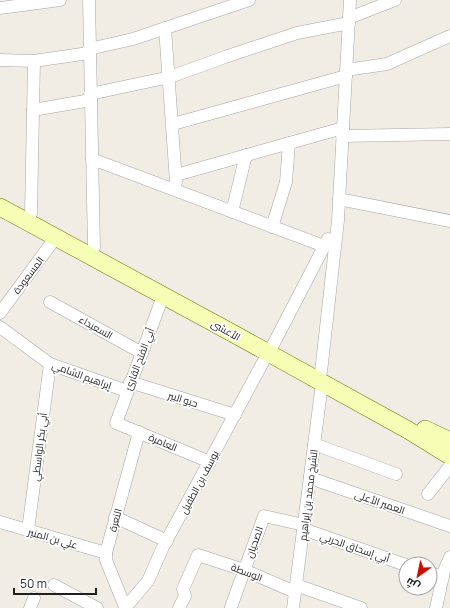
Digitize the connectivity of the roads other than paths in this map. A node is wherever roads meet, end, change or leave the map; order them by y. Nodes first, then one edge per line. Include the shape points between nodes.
1 (60, 0) edge
2 (89, 0) edge
3 (249, 0) edge
4 (350, 0) edge
5 (395, 0) edge
6 (0, 8) edge
7 (349, 20) junction
8 (165, 28) junction
9 (450, 36) edge
10 (89, 51) junction
11 (0, 60) edge
12 (34, 61) junction
13 (346, 73) junction
14 (170, 77) junction
15 (91, 97) junction
16 (33, 110) junction
17 (173, 124) junction
18 (343, 132) junction
19 (450, 134) edge
20 (289, 143) junction
21 (246, 155) junction
22 (92, 159) junction
23 (176, 175) junction
24 (177, 191) junction
25 (339, 199) junction
26 (1, 207) edge
27 (232, 212) junction
28 (31, 214) junction
29 (338, 220) junction
30 (450, 221) edge
31 (272, 227) junction
32 (56, 237) junction
33 (324, 246) junction
34 (94, 248) junction
35 (163, 296) junction
36 (50, 302) dead end
37 (0, 313) edge
38 (0, 327) edge
39 (270, 349) junction
40 (142, 353) junction
41 (50, 364) junction
42 (322, 377) junction
43 (129, 387) junction
44 (235, 415) junction
45 (116, 422) joint
46 (139, 432) junction
47 (450, 441) edge
48 (314, 444) junction
49 (450, 456) edge
50 (210, 462) junction
51 (450, 466) edge
52 (396, 474) dead end
53 (310, 478) junction
54 (428, 494) dead end
55 (116, 517) junction
56 (0, 522) edge
57 (450, 526) edge
58 (304, 527) junction
59 (28, 530) junction
60 (166, 541) junction
61 (106, 553) junction
62 (450, 557) edge
63 (398, 562) edge
64 (244, 570) junction
65 (438, 576) edge
66 (442, 577) junction
67 (54, 585) dead end
68 (296, 588) junction
69 (344, 605) edge
70 (231, 607) edge
71 (97, 608) edge
72 (125, 608) edge
73 (179, 608) edge
74 (293, 608) edge
75 (361, 608) edge
76 (436, 608) edge

1 - 6 street
2 - 10 street
3 - 8 street
4 - 7 street, الشيخ محمد بن إبراهيم
5 - 7 street
7 - 13 street, الشيخ محمد بن إبراهيم
7 - 14 street via 297,33
8 - 10 street
8 - 14 street
9 - 13 street via 387,64
10 - 12 street
10 - 15 street
11 - 12 street
12 - 16 street
13 - 17 street
13 - 18 street, الشيخ محمد بن إبراهيم
14 - 15 street
14 - 17 street
15 - 16 street
15 - 22 street
16 - 28 street
17 - 23 street
18 - 19 street
18 - 20 street
18 - 25 street, الشيخ محمد بن إبراهيم
20 - 21 street
20 - 31 street via 286,182
21 - 23 street
21 - 27 street
22 - 24 street
22 - 34 street
23 - 24 street
24 - 27 street
25 - 29 street, الشيخ محمد بن إبراهيم
25 - 30 street
26 - 28 street, الأعشى
26 - 32 street, الأعشى
27 - 31 street
28 - 34 street, الأعشى
29 - 33 street, يوسف بن الطفيل
29 - 42 street, الشيخ محمد بن إبراهيم
31 - 33 street
32 - 35 street, الأعشى
32 - 37 street, المسعودة
33 - 39 street, يوسف بن الطفيل
34 - 39 street, الأعشى
35 - 39 street, الأعشى
35 - 40 street, أبي الفتح القارئ
36 - 40 street, السعيداء
38 - 41 street, إبراهيم الشامي
39 - 42 street, الأعشى
39 - 44 street, يوسف بن الطفيل
40 - 43 street, أبي الفتح القارئ
41 - 43 street, إبراهيم الشامي
41 - 59 street, أبي بكر الواسطي
42 - 47 street, الأعشى
42 - 48 street, الشيخ محمد بن إبراهيم
42 - 49 street, الأعشى
43 - 44 street, حبو البير
43 - 45 street, أبي الفتح القارئ
44 - 50 street, يوسف بن الطفيل
45 - 46 street, العامرة
46 - 50 street, العامرة
46 - 55 street, النعرة
48 - 52 street
48 - 53 street, الشيخ محمد بن إبراهيم
50 - 60 street, يوسف بن الطفيل
51 - 54 street
53 - 57 street, العمير الأعلى
53 - 58 street, الشيخ محمد بن إبراهيم
55 - 60 street
55 - 61 street, النعرة
56 - 59 street, علي بن المنير
58 - 63 street, أبي إسحاق الحربي
58 - 64 street, الصحيان via 264,516
58 - 68 street, الشيخ محمد بن إبراهيم
59 - 61 street, علي بن المنير
60 - 72 street, يوسف بن الطفيل via 148,581
61 - 72 street, النعرة via 106,560
62 - 66 street
64 - 68 street, الوسطة
64 - 70 street, الصحيان
64 - 73 street, الوسطة via 198,555 183,589 185,596
65 - 66 street
66 - 76 street
67 - 71 street
68 - 69 street, الوسطة
68 - 74 street, الشيخ محمد بن إبراهيم
69 - 75 street, الوسطة

